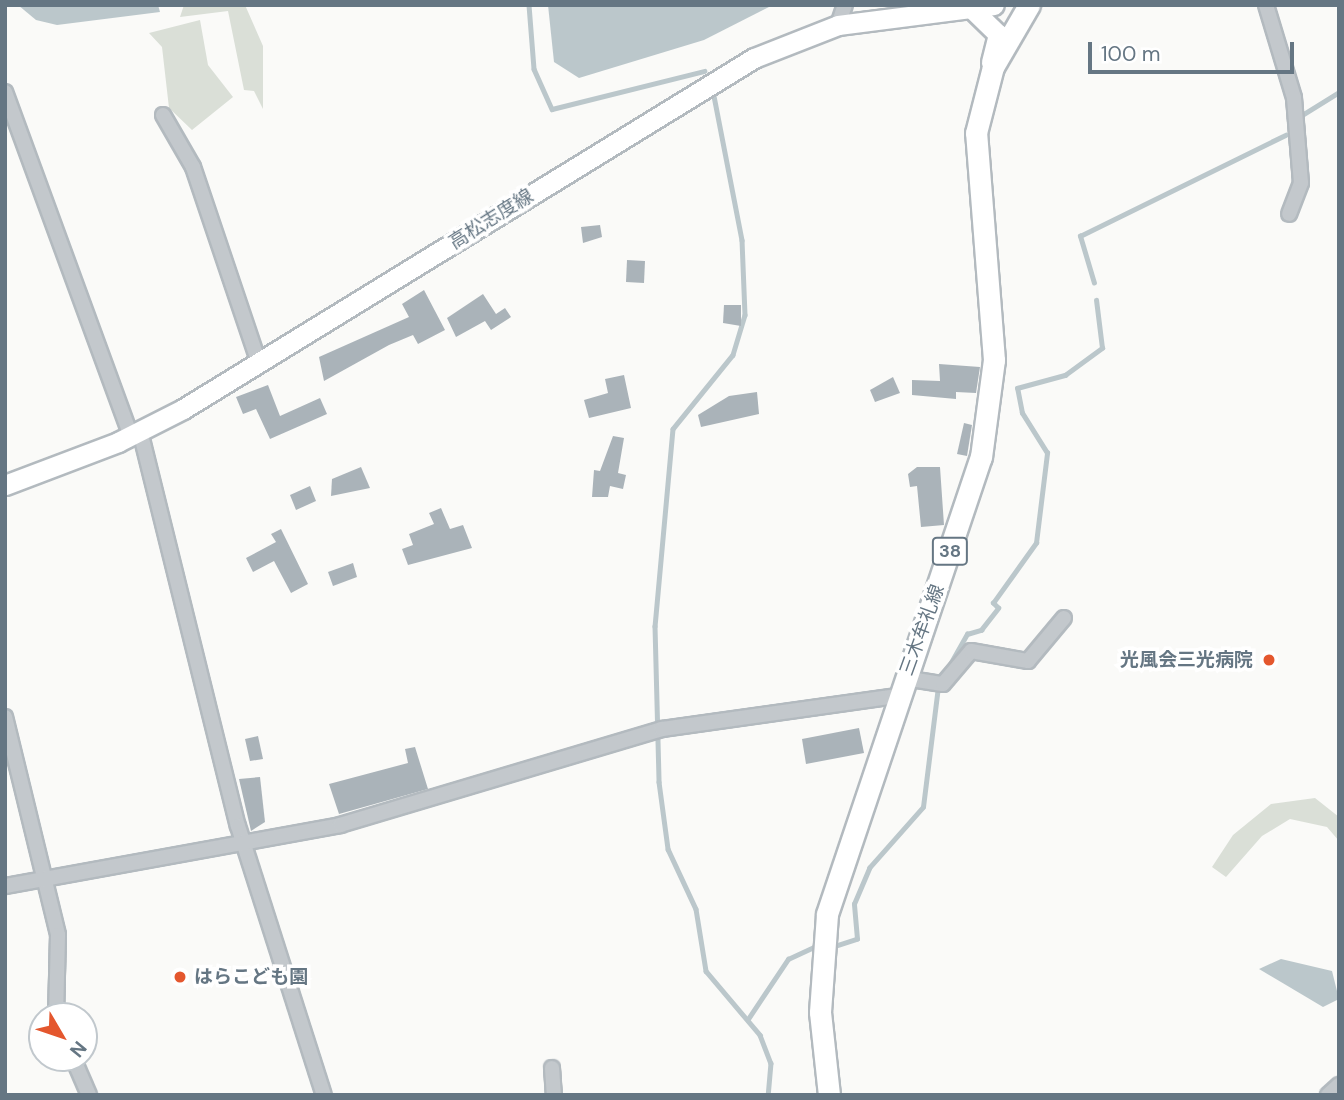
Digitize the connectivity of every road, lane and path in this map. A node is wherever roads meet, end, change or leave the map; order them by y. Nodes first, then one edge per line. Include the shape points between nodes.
1 (845, 5) edge
2 (994, 5) edge
3 (1028, 5) edge
4 (1266, 5) edge
5 (970, 9) edge
6 (838, 25) junction
7 (985, 90) junction
8 (5, 92) edge
9 (163, 115) dead end
10 (1289, 214) dead end
11 (260, 363) junction
12 (136, 434) junction
13 (5, 485) edge
14 (1064, 618) dead end
15 (901, 687) junction
16 (5, 717) edge
17 (243, 845) junction
18 (46, 879) junction
19 (5, 886) edge
20 (56, 1002) edge
21 (552, 1068) dead end
22 (79, 1072) edge
23 (1339, 1085) edge
24 (89, 1095) edge
25 (324, 1095) edge
26 (554, 1095) edge
27 (830, 1095) edge
28 (1328, 1095) edge

1 - 6 street
2 - 5 main road, 高松志度線
3 - 7 main road, 三木牟礼線 / 38
4 - 10 street via 1294,98 1301,183
5 - 6 main road, 高松志度線
5 - 7 main road via 998,34
6 - 11 main road, 高松志度線 via 715,78
7 - 15 main road, 三木牟礼線 / 38 via 975,157 994,360 989,415 967,505
8 - 12 street
9 - 11 street via 193,167
11 - 12 main road, 高松志度線
12 - 13 main road, 高松志度線
12 - 17 street
14 - 15 street via 1028,661 971,651 943,684
15 - 17 street via 657,730 386,812
15 - 27 main road, 三木牟礼線 / 38 via 827,914 820,1012
16 - 18 street
17 - 18 street
17 - 25 street
18 - 19 street
18 - 20 street via 58,935
21 - 26 street
22 - 24 street
23 - 28 street

